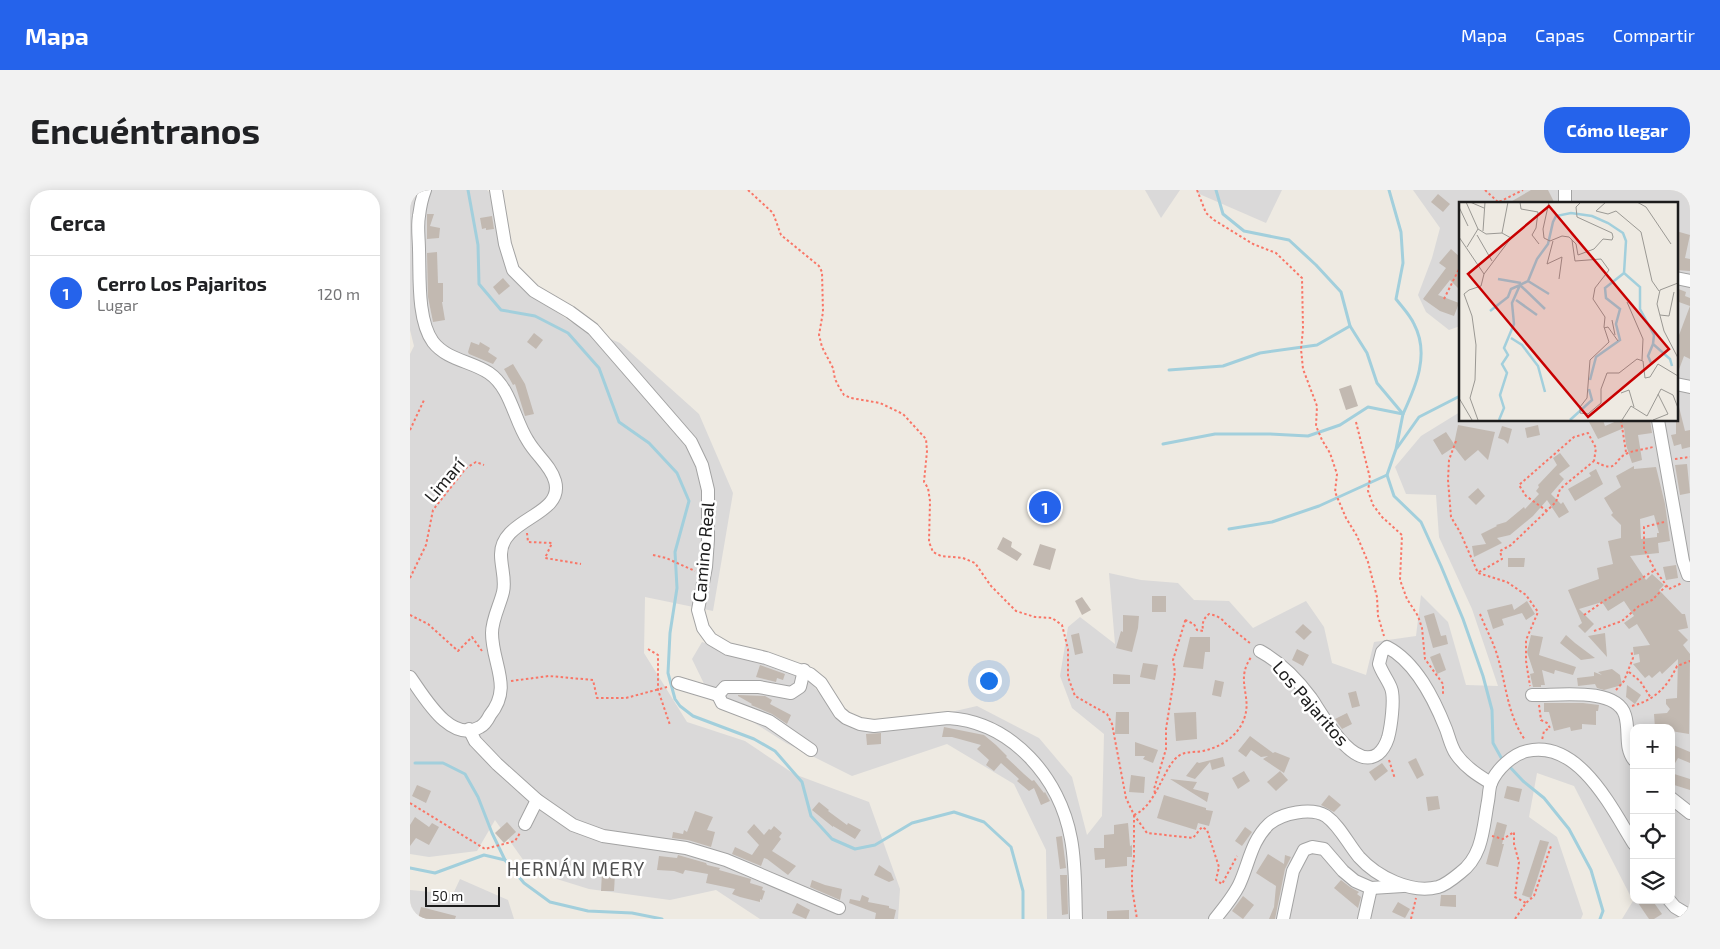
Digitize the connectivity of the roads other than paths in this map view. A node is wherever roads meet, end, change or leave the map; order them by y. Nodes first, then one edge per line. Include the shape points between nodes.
1 (425, 190) edge
2 (496, 190) edge
3 (1658, 421) edge
4 (1689, 575) edge
5 (1260, 651) road end
6 (804, 670) junction
7 (410, 677) edge
8 (678, 684) dead end
9 (718, 695) junction
10 (1532, 695) road end
11 (469, 729) junction
12 (812, 750) dead end
13 (1630, 755) edge
14 (1491, 783) junction
15 (537, 800) junction
16 (1675, 801) edge
17 (1690, 813) edge
18 (525, 824) road end
19 (1630, 838) edge
20 (1413, 887) junction
21 (1371, 888) junction
22 (1673, 904) edge
23 (840, 908) dead end
24 (1690, 916) edge
25 (1076, 919) edge
26 (1215, 919) edge
27 (1283, 919) edge
28 (1364, 919) edge

1 - 11 street via 418,217 421,289 425,324 430,336 444,352 484,370 500,384 527,441 555,479 556,490 552,501 510,532 501,548 504,585 492,633 502,692 498,705 482,726
2 - 6 street, Camino Real via 513,270 534,290 593,329 697,453 706,477 709,503 706,567 698,610 706,634 722,647
3 - 4 street via 1683,561
5 - 14 street, Los Pajaritos via 1294,678 1333,733 1365,758 1383,750 1388,738 1392,690 1379,664 1387,646 1410,666 1432,698 1455,753 1473,773
6 - 9 street via 800,687 791,693 759,687 724,687
6 - 25 street, Camino Real via 821,683 840,712 860,724 874,726 958,719 988,727 1018,747 1044,775 1066,820 1071,840
7 - 11 street via 441,719 451,726
8 - 9 street
9 - 12 street via 722,703 769,721
10 - 13 street via 1586,694 1614,702 1625,715
11 - 15 street via 475,742
14 - 19 street via 1515,755 1538,750 1561,756 1580,767 1596,784
14 - 20 street via 1478,853 1469,866 1438,887
15 - 18 street
15 - 23 street via 573,825 603,836 686,848 726,860
16 - 17 street
20 - 21 street
20 - 26 street via 1380,874 1366,864 1324,815 1290,813 1278,817 1256,839 1238,886
21 - 27 street via 1355,881 1324,850 1312,847 1304,850 1293,871
21 - 28 street
22 - 24 street

